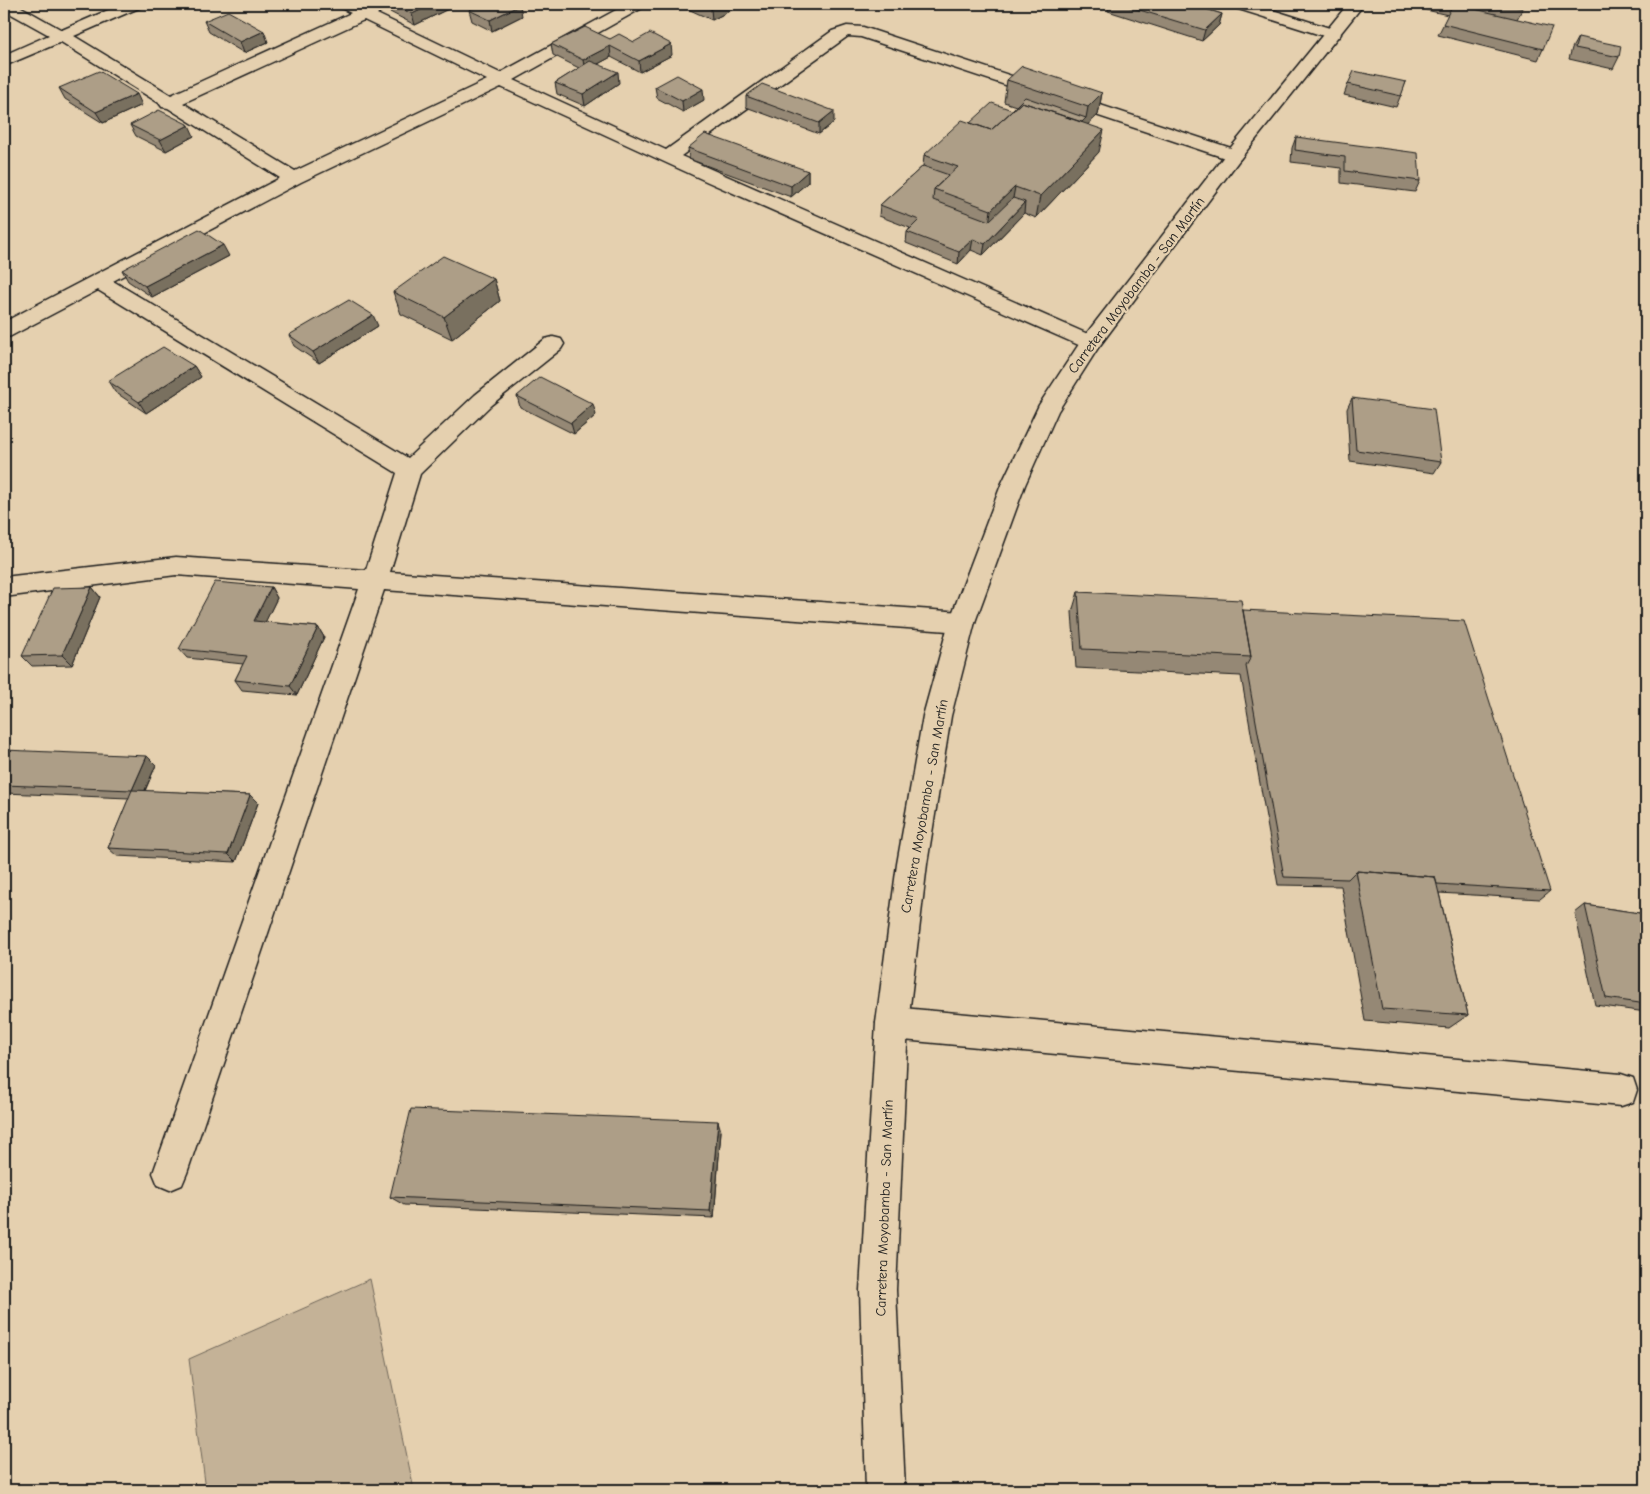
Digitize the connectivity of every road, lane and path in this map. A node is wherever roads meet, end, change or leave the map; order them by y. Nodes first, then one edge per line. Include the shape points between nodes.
1 (5, 4) edge
2 (135, 4) edge
3 (345, 4) edge
4 (384, 4) edge
5 (638, 4) edge
6 (1238, 4) edge
7 (1356, 4) edge
8 (364, 13) junction
9 (1333, 34) junction
10 (62, 36) junction
11 (4, 61) edge
12 (501, 80) junction
13 (168, 103) junction
14 (1234, 155) junction
15 (668, 157) junction
16 (294, 178) junction
17 (98, 281) junction
18 (4, 331) edge
19 (1090, 343) junction
20 (553, 344) dead end
21 (410, 470) junction
22 (375, 579) junction
23 (4, 587) edge
24 (962, 622) junction
25 (892, 1023) junction
26 (1621, 1090) dead end
27 (170, 1173) dead end
28 (885, 1490) edge

1 - 10 street
2 - 10 street
3 - 8 street
4 - 8 street
5 - 12 street
6 - 9 street
7 - 9 street, Carretera Moyobamba - San Martín
8 - 12 street
8 - 13 street
9 - 14 street, Carretera Moyobamba - San Martín
10 - 11 street
10 - 13 street
12 - 15 street
12 - 16 street
13 - 16 street
14 - 15 street via 863,32 847,31 838,34
14 - 19 street, Carretera Moyobamba - San Martín
15 - 19 street
16 - 17 street
17 - 18 street
17 - 21 street
19 - 24 street, Carretera Moyobamba - San Martín via 1047,410 1013,485
20 - 21 street via 483,400
21 - 22 street
22 - 23 street via 176,566
22 - 24 street
22 - 27 street
24 - 25 street, Carretera Moyobamba - San Martín via 937,716 912,864
25 - 26 street
25 - 28 street, Carretera Moyobamba - San Martín via 878,1290

